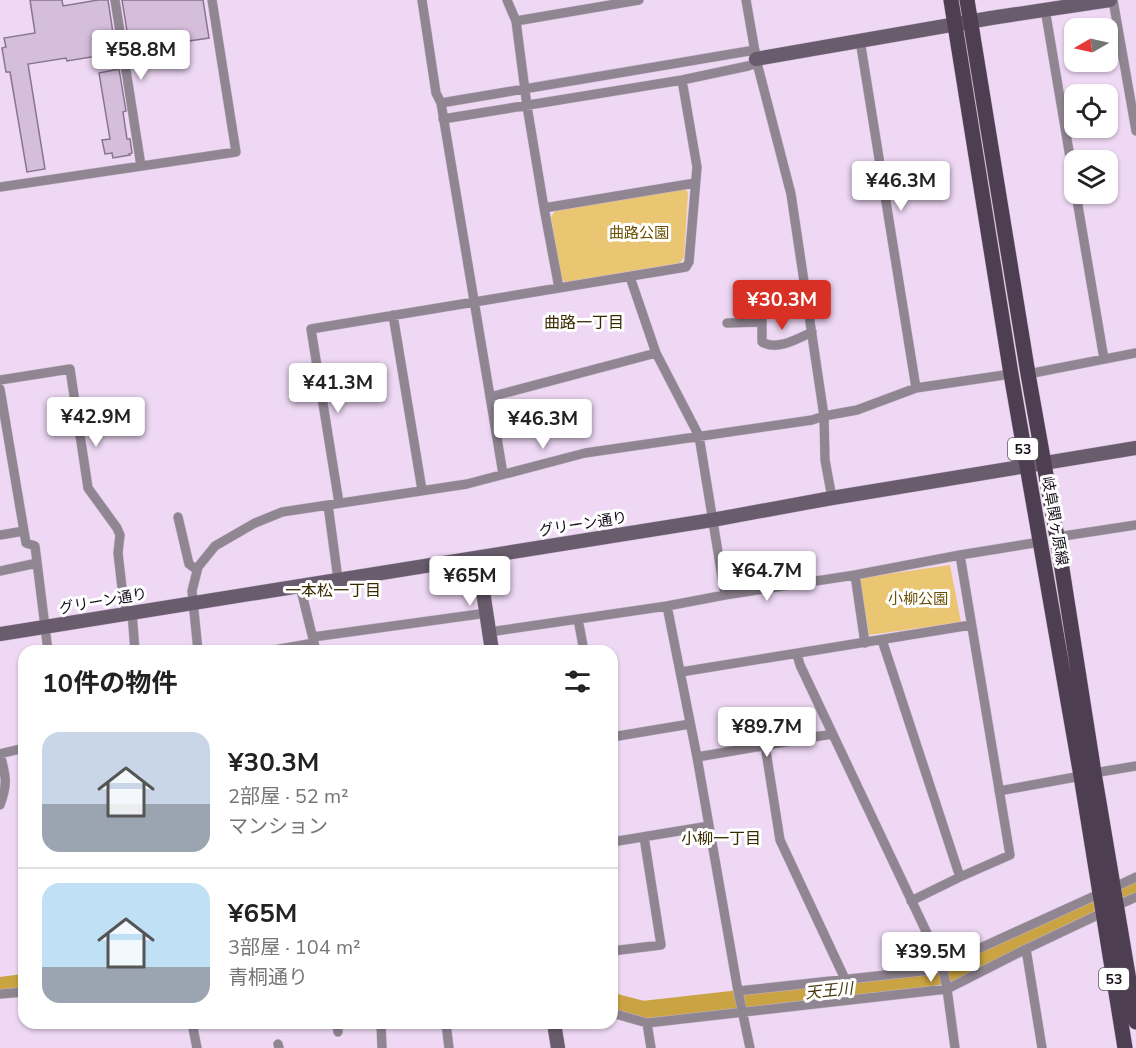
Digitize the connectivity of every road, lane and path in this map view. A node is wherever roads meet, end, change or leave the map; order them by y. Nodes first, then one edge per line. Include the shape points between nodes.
1 (115, 0) edge
2 (212, 0) edge
3 (422, 0) edge
4 (507, 0) edge
5 (577, 0) edge
6 (639, 0) edge
7 (746, 0) edge
8 (951, 0) edge
9 (967, 0) edge
10 (1112, 0) edge
11 (1045, 9) junction
12 (578, 11) junction
13 (516, 21) junction
14 (963, 22) junction
15 (860, 40) junction
16 (756, 57) junction
17 (682, 80) junction
18 (525, 89) junction
19 (441, 103) junction
20 (527, 106) junction
21 (443, 120) junction
22 (1136, 131) edge
23 (1069, 150) edge
24 (141, 166) junction
25 (695, 183) junction
26 (0, 187) edge
27 (1078, 204) edge
28 (544, 208) junction
29 (630, 277) junction
30 (559, 288) junction
31 (474, 302) junction
32 (393, 315) junction
33 (728, 323) dead end
34 (812, 332) junction
35 (656, 352) junction
36 (1136, 353) edge
37 (1104, 358) junction
38 (1011, 374) junction
39 (1028, 374) junction
40 (0, 380) edge
41 (916, 388) junction
42 (0, 389) edge
43 (490, 397) junction
44 (824, 416) junction
45 (699, 436) junction
46 (1136, 448) edge
47 (12, 457) junction
48 (0, 459) edge
49 (1043, 462) junction
50 (1026, 465) junction
51 (503, 474) junction
52 (422, 490) junction
53 (832, 498) junction
54 (339, 503) junction
55 (328, 505) junction
56 (178, 517) dead end
57 (712, 520) junction
58 (1136, 525) edge
59 (24, 531) junction
60 (0, 535) edge
61 (1057, 537) junction
62 (1040, 542) junction
63 (960, 555) junction
64 (478, 558) junction
65 (37, 563) junction
66 (197, 570) junction
67 (0, 571) edge
68 (855, 575) junction
69 (338, 579) junction
70 (300, 586) junction
71 (725, 595) junction
72 (192, 603) junction
73 (667, 606) junction
74 (128, 613) junction
75 (487, 613) junction
76 (578, 619) junction
77 (971, 625) junction
78 (44, 628) junction
79 (489, 632) junction
80 (0, 634) edge
81 (882, 640) junction
82 (866, 643) junction
83 (314, 644) edge
84 (47, 645) edge
85 (134, 645) edge
86 (197, 645) edge
87 (491, 645) edge
88 (583, 645) edge
89 (797, 654) junction
90 (681, 672) junction
91 (690, 724) junction
92 (832, 734) junction
93 (618, 735) edge
94 (765, 745) junction
95 (18, 750) edge
96 (0, 754) edge
97 (697, 757) junction
98 (1136, 766) edge
99 (1087, 775) junction
100 (999, 791) junction
101 (0, 805) edge
102 (709, 826) junction
103 (644, 837) junction
104 (618, 841) edge
105 (960, 877) junction
106 (1136, 877) edge
107 (1136, 897) edge
108 (1108, 900) junction
109 (911, 901) junction
110 (1026, 949) junction
111 (618, 950) edge
112 (942, 965) junction
113 (845, 979) junction
114 (947, 989) junction
115 (738, 991) junction
116 (18, 992) edge
117 (0, 994) edge
118 (743, 1013) junction
119 (618, 1015) edge
120 (1136, 1022) edge
121 (647, 1023) junction
122 (193, 1029) edge
123 (381, 1029) edge
124 (447, 1029) edge
125 (555, 1029) edge
126 (197, 1048) edge
127 (382, 1048) edge
128 (449, 1048) edge
129 (558, 1048) edge
130 (651, 1048) edge
131 (750, 1048) edge
132 (955, 1048) edge
133 (1042, 1048) edge
134 (1125, 1048) edge

1 - 24 street
2 - 24 street via 236,152
3 - 19 street via 436,93
4 - 13 street
5 - 12 street
6 - 12 street
7 - 16 street
8 - 14 main road, 岐阜関ヶ原線 / 53
9 - 14 main road, 岐阜関ヶ原線 / 53
10 - 11 street
10 - 22 street
11 - 14 street
11 - 23 street
12 - 13 street
13 - 18 street
14 - 15 street
14 - 38 main road, 岐阜関ヶ原線 / 53
14 - 39 main road, 岐阜関ヶ原線 / 53
15 - 16 street
15 - 41 street
16 - 17 street via 748,66
16 - 18 street
16 - 34 street via 788,177
17 - 20 street
17 - 25 street via 697,167
18 - 19 street
18 - 20 street
19 - 21 street
20 - 21 street
20 - 28 street
21 - 31 street
24 - 26 street
25 - 28 street
25 - 29 street via 686,267
27 - 37 street
28 - 30 street
29 - 30 street
29 - 35 street
30 - 31 street
31 - 32 street
31 - 43 street
32 - 52 street
32 - 54 street via 311,329
33 - 34 street via 762,317 762,342 767,345 788,344
34 - 44 street
35 - 43 street
35 - 45 street
36 - 37 street
37 - 39 street
38 - 41 street
38 - 50 main road, 岐阜関ヶ原線 / 53
39 - 49 main road, 岐阜関ヶ原線 / 53
40 - 74 street via 70,369 88,488 120,535 118,553
41 - 44 street via 857,410
42 - 47 street
43 - 51 street
44 - 45 street
44 - 53 street via 825,460
45 - 51 street via 585,453
45 - 57 street
46 - 49 street, グリーン通り
47 - 48 street
47 - 59 street
49 - 50 street, グリーン通り
49 - 61 main road, 岐阜関ヶ原線 / 53
50 - 53 street, グリーン通り
50 - 62 main road, 岐阜関ヶ原線 / 53
51 - 52 street
52 - 54 street
53 - 57 street, グリーン通り
54 - 55 street
55 - 66 street via 282,512 255,523 215,546
55 - 69 street
56 - 66 street via 189,564
57 - 64 street, グリーン通り
57 - 71 street
58 - 61 street
59 - 60 street
59 - 65 street via 26,543 35,546
61 - 99 main road, 岐阜関ヶ原線 / 53
62 - 63 street
62 - 99 main road, 岐阜関ヶ原線 / 53
63 - 68 street
63 - 77 street
64 - 69 street, グリーン通り
64 - 75 street
65 - 67 street
65 - 78 street
66 - 72 street
68 - 71 street
68 - 82 street
69 - 70 street, グリーン通り
70 - 72 street, グリーン通り
70 - 83 street
71 - 73 street
72 - 74 street, グリーン通り
72 - 86 street
73 - 76 street
73 - 90 street
74 - 78 street, グリーン通り
74 - 85 street
75 - 79 street
75 - 83 street
76 - 79 street
76 - 88 street
77 - 81 street
77 - 100 street
78 - 80 street, グリーン通り
78 - 84 street
79 - 87 street
81 - 82 street
81 - 105 street
82 - 89 street
89 - 90 street
89 - 92 street
90 - 91 street
91 - 93 street
91 - 97 street
92 - 94 street
92 - 109 street
94 - 97 street
94 - 113 street via 780,840
95 - 96 street
96 - 101 street via 6,789
97 - 102 street
98 - 99 street
99 - 100 street
99 - 108 main road, 岐阜関ヶ原線 / 53
100 - 105 street via 1010,855
102 - 103 street
102 - 115 street
103 - 104 street
103 - 111 street via 661,945
105 - 109 street
106 - 108 street
107 - 108 street
108 - 110 street
108 - 112 street
108 - 120 main road, 岐阜関ヶ原線 / 53
108 - 134 main road, 岐阜関ヶ原線 / 53
109 - 112 street
110 - 114 street
110 - 133 street
112 - 113 street via 932,970
112 - 114 street
113 - 115 street
114 - 118 street
114 - 132 street
115 - 118 street
116 - 117 street
118 - 121 street
118 - 131 street
119 - 121 street
121 - 130 street
122 - 126 street
123 - 127 street
124 - 128 street
125 - 129 street

